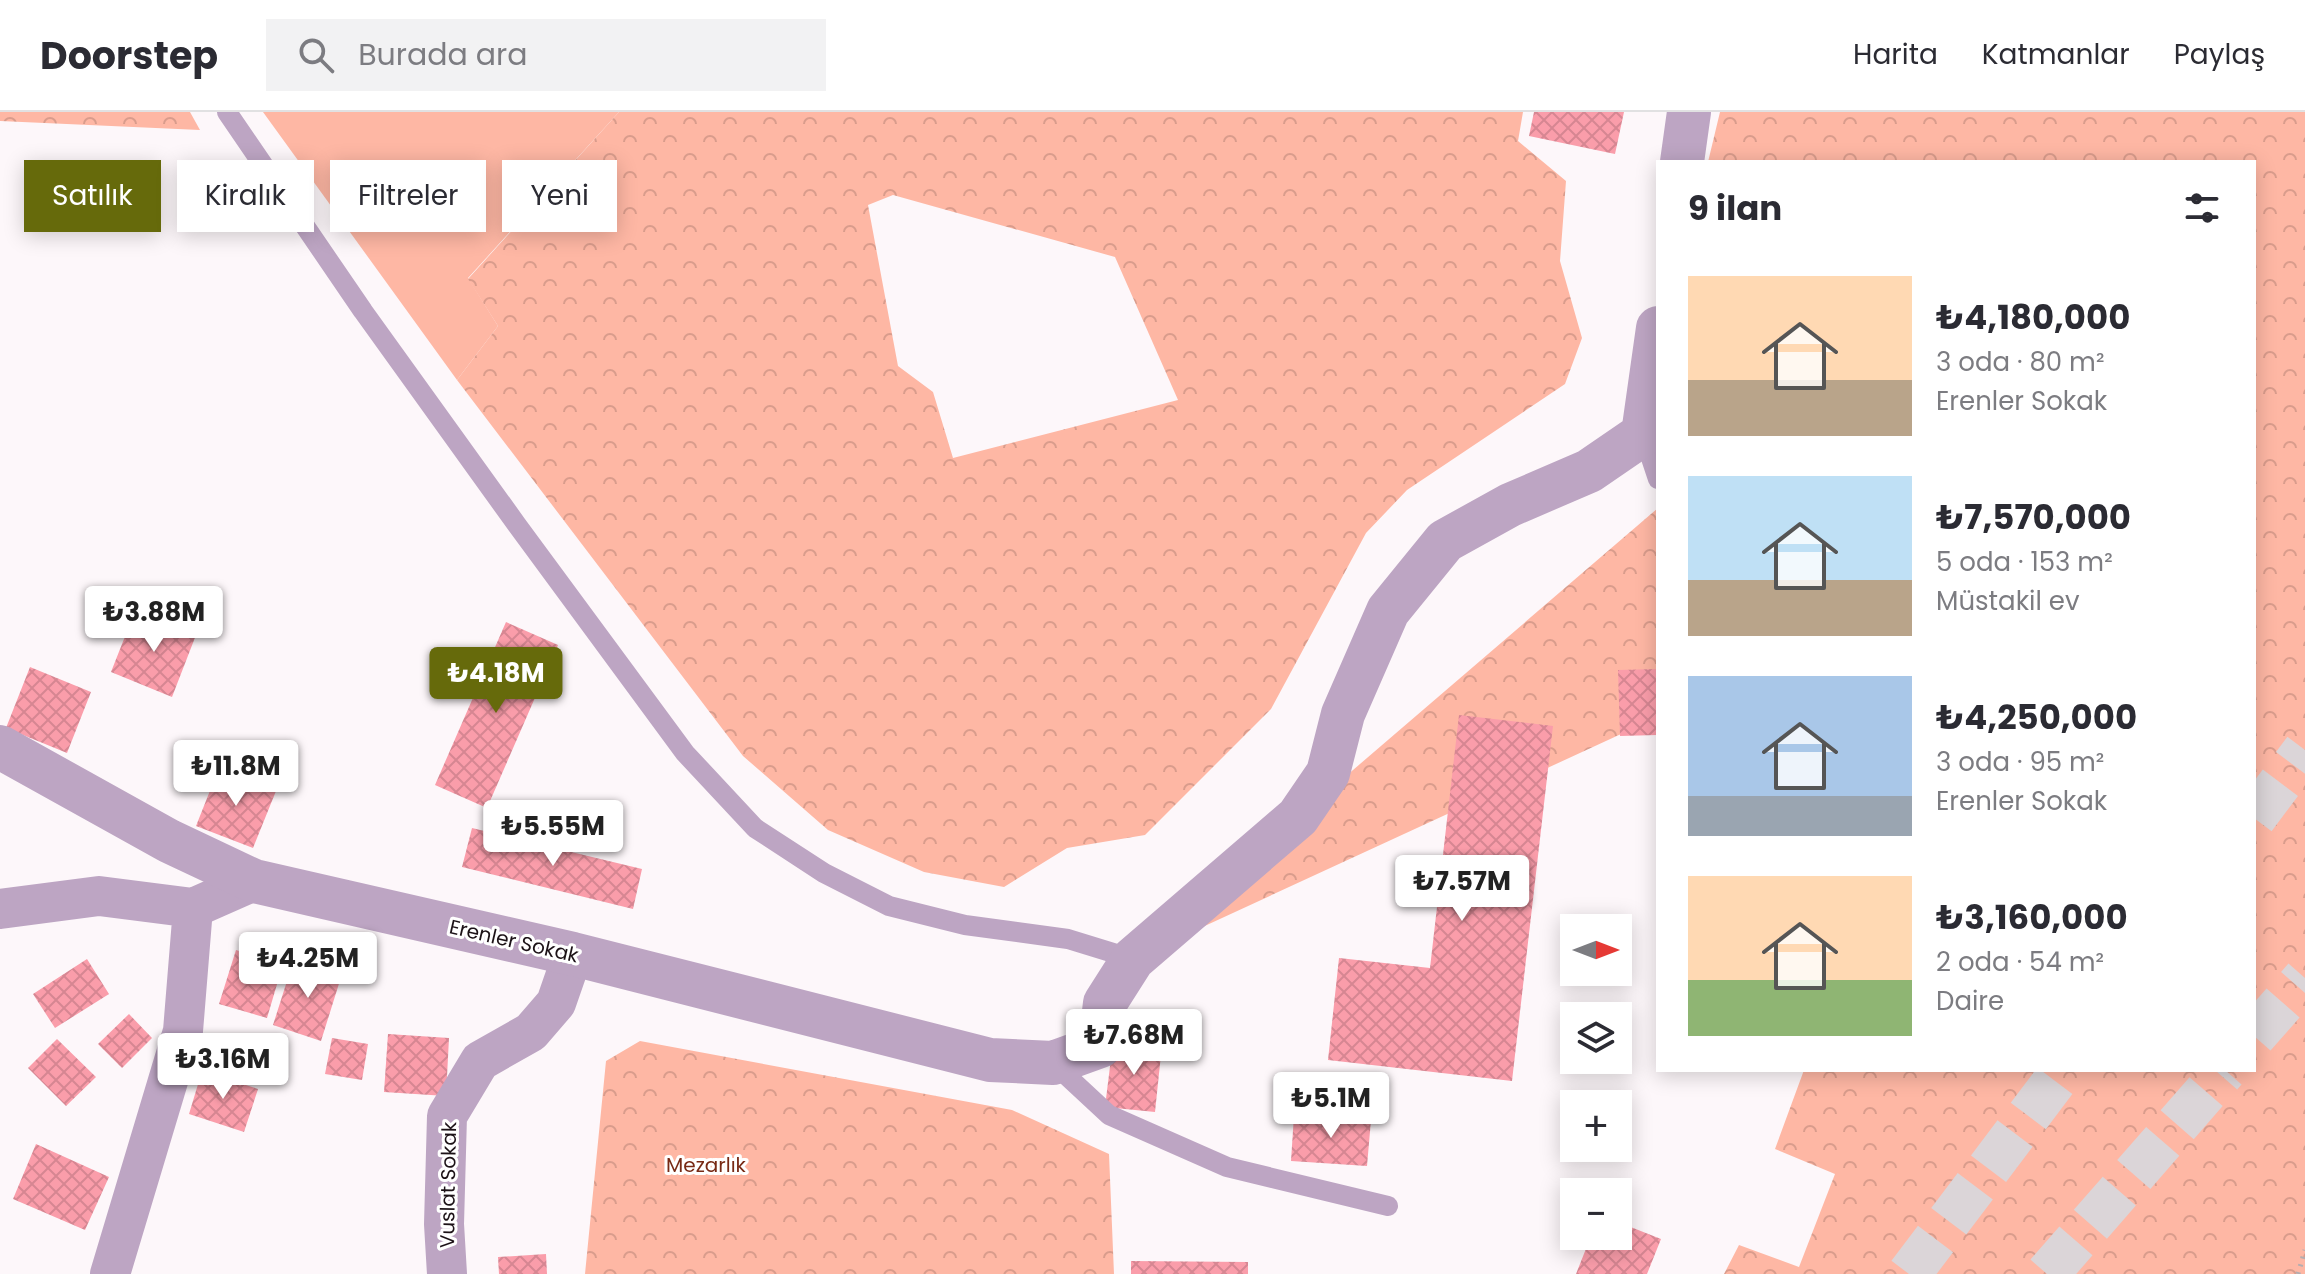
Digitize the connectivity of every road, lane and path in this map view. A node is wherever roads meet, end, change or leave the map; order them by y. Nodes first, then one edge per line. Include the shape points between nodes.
1 (227, 112) edge
2 (1689, 112) edge
3 (1682, 160) edge
4 (1656, 342) edge
5 (1643, 434) junction
6 (1656, 473) edge
7 (0, 747) edge
8 (254, 881) junction
9 (193, 908) junction
10 (0, 909) edge
11 (573, 954) junction
12 (1133, 959) junction
13 (1053, 1063) junction
14 (1388, 1206) dead end
15 (2305, 1250) edge
16 (110, 1274) edge
17 (447, 1274) edge
18 (2298, 1274) edge

1 - 12 lane via 363,311 685,753 755,828 824,873 889,906 965,925 1068,939
2 - 3 street
4 - 5 street
5 - 6 lane
5 - 12 street via 1589,471 1445,541 1388,611 1343,714 1328,773 1298,817
7 - 8 street, Erenler Sokak via 169,841
8 - 9 street
8 - 11 street, Erenler Sokak
9 - 10 street via 99,896
9 - 16 street via 183,1031
11 - 13 street, Erenler Sokak via 990,1060
11 - 17 street, Vuslat Sokak via 556,1003 531,1032 480,1061 447,1116
12 - 13 street via 1105,1003 1100,1046
13 - 14 lane via 1109,1115 1227,1167
15 - 18 path

